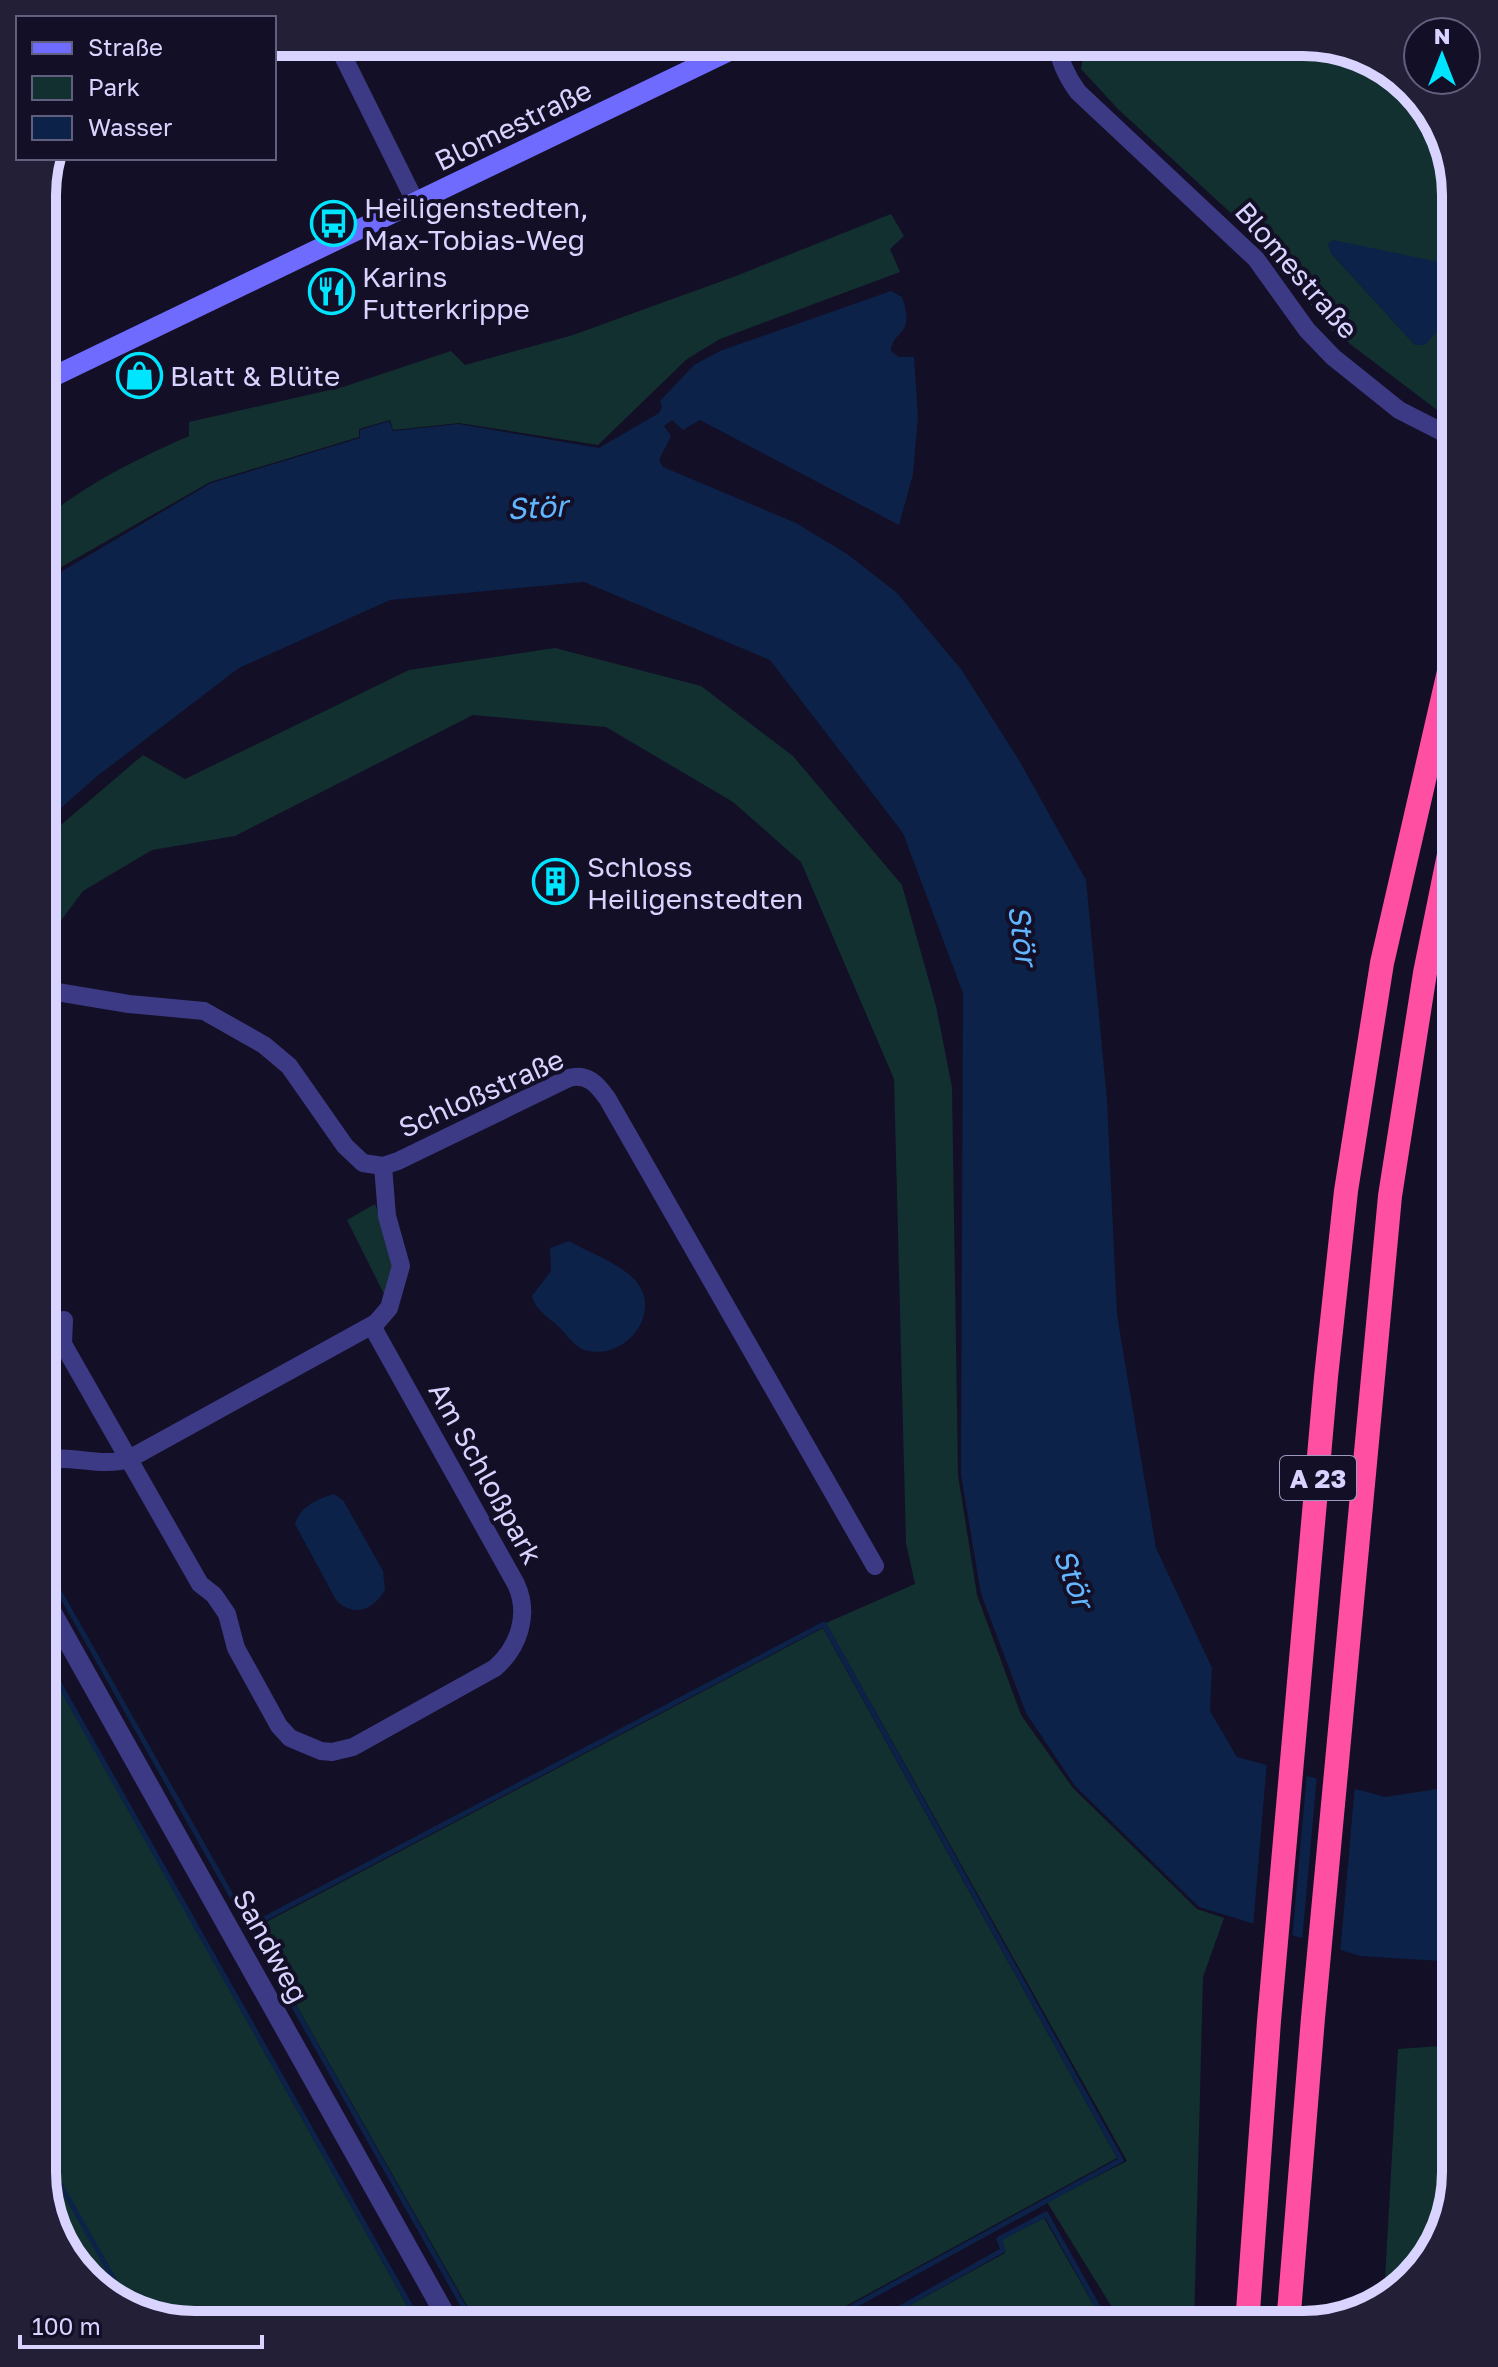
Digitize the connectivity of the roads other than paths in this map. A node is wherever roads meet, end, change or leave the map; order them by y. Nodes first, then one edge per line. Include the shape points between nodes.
1 (343, 56) edge
2 (719, 56) edge
3 (1059, 56) edge
4 (416, 203) junction
5 (56, 375) edge
6 (1442, 432) edge
7 (1442, 702) edge
8 (1442, 889) edge
9 (56, 992) edge
10 (383, 1166) junction
11 (64, 1320) dead end
12 (372, 1326) junction
13 (56, 1458) edge
14 (129, 1459) junction
15 (875, 1566) dead end
16 (56, 1620) edge
17 (443, 2311) edge
18 (1248, 2311) edge
19 (1289, 2311) edge

1 - 4 street
2 - 4 main road, Blomestraße
3 - 6 street, Blomestraße via 1088,104 1256,259 1333,357 1399,410
4 - 5 main road, Blomestraße
7 - 18 highway, A 23 via 1382,963 1346,1191 1269,2021
8 - 19 highway, A 23 via 1390,1196
9 - 10 street, Schloßstraße via 204,1011 273,1052 296,1074 353,1155 363,1163
10 - 12 street via 387,1216 401,1266 389,1308
10 - 15 street, Schloßstraße via 569,1078 579,1075 594,1082
11 - 14 street, Am Schloßpark via 63,1344
12 - 14 street
12 - 14 street, Am Schloßpark via 516,1584 522,1609 512,1651 495,1668 353,1747 332,1752 310,1748 279,1726 236,1648 227,1614 200,1584
13 - 14 street via 107,1463
16 - 17 street, Sandweg

